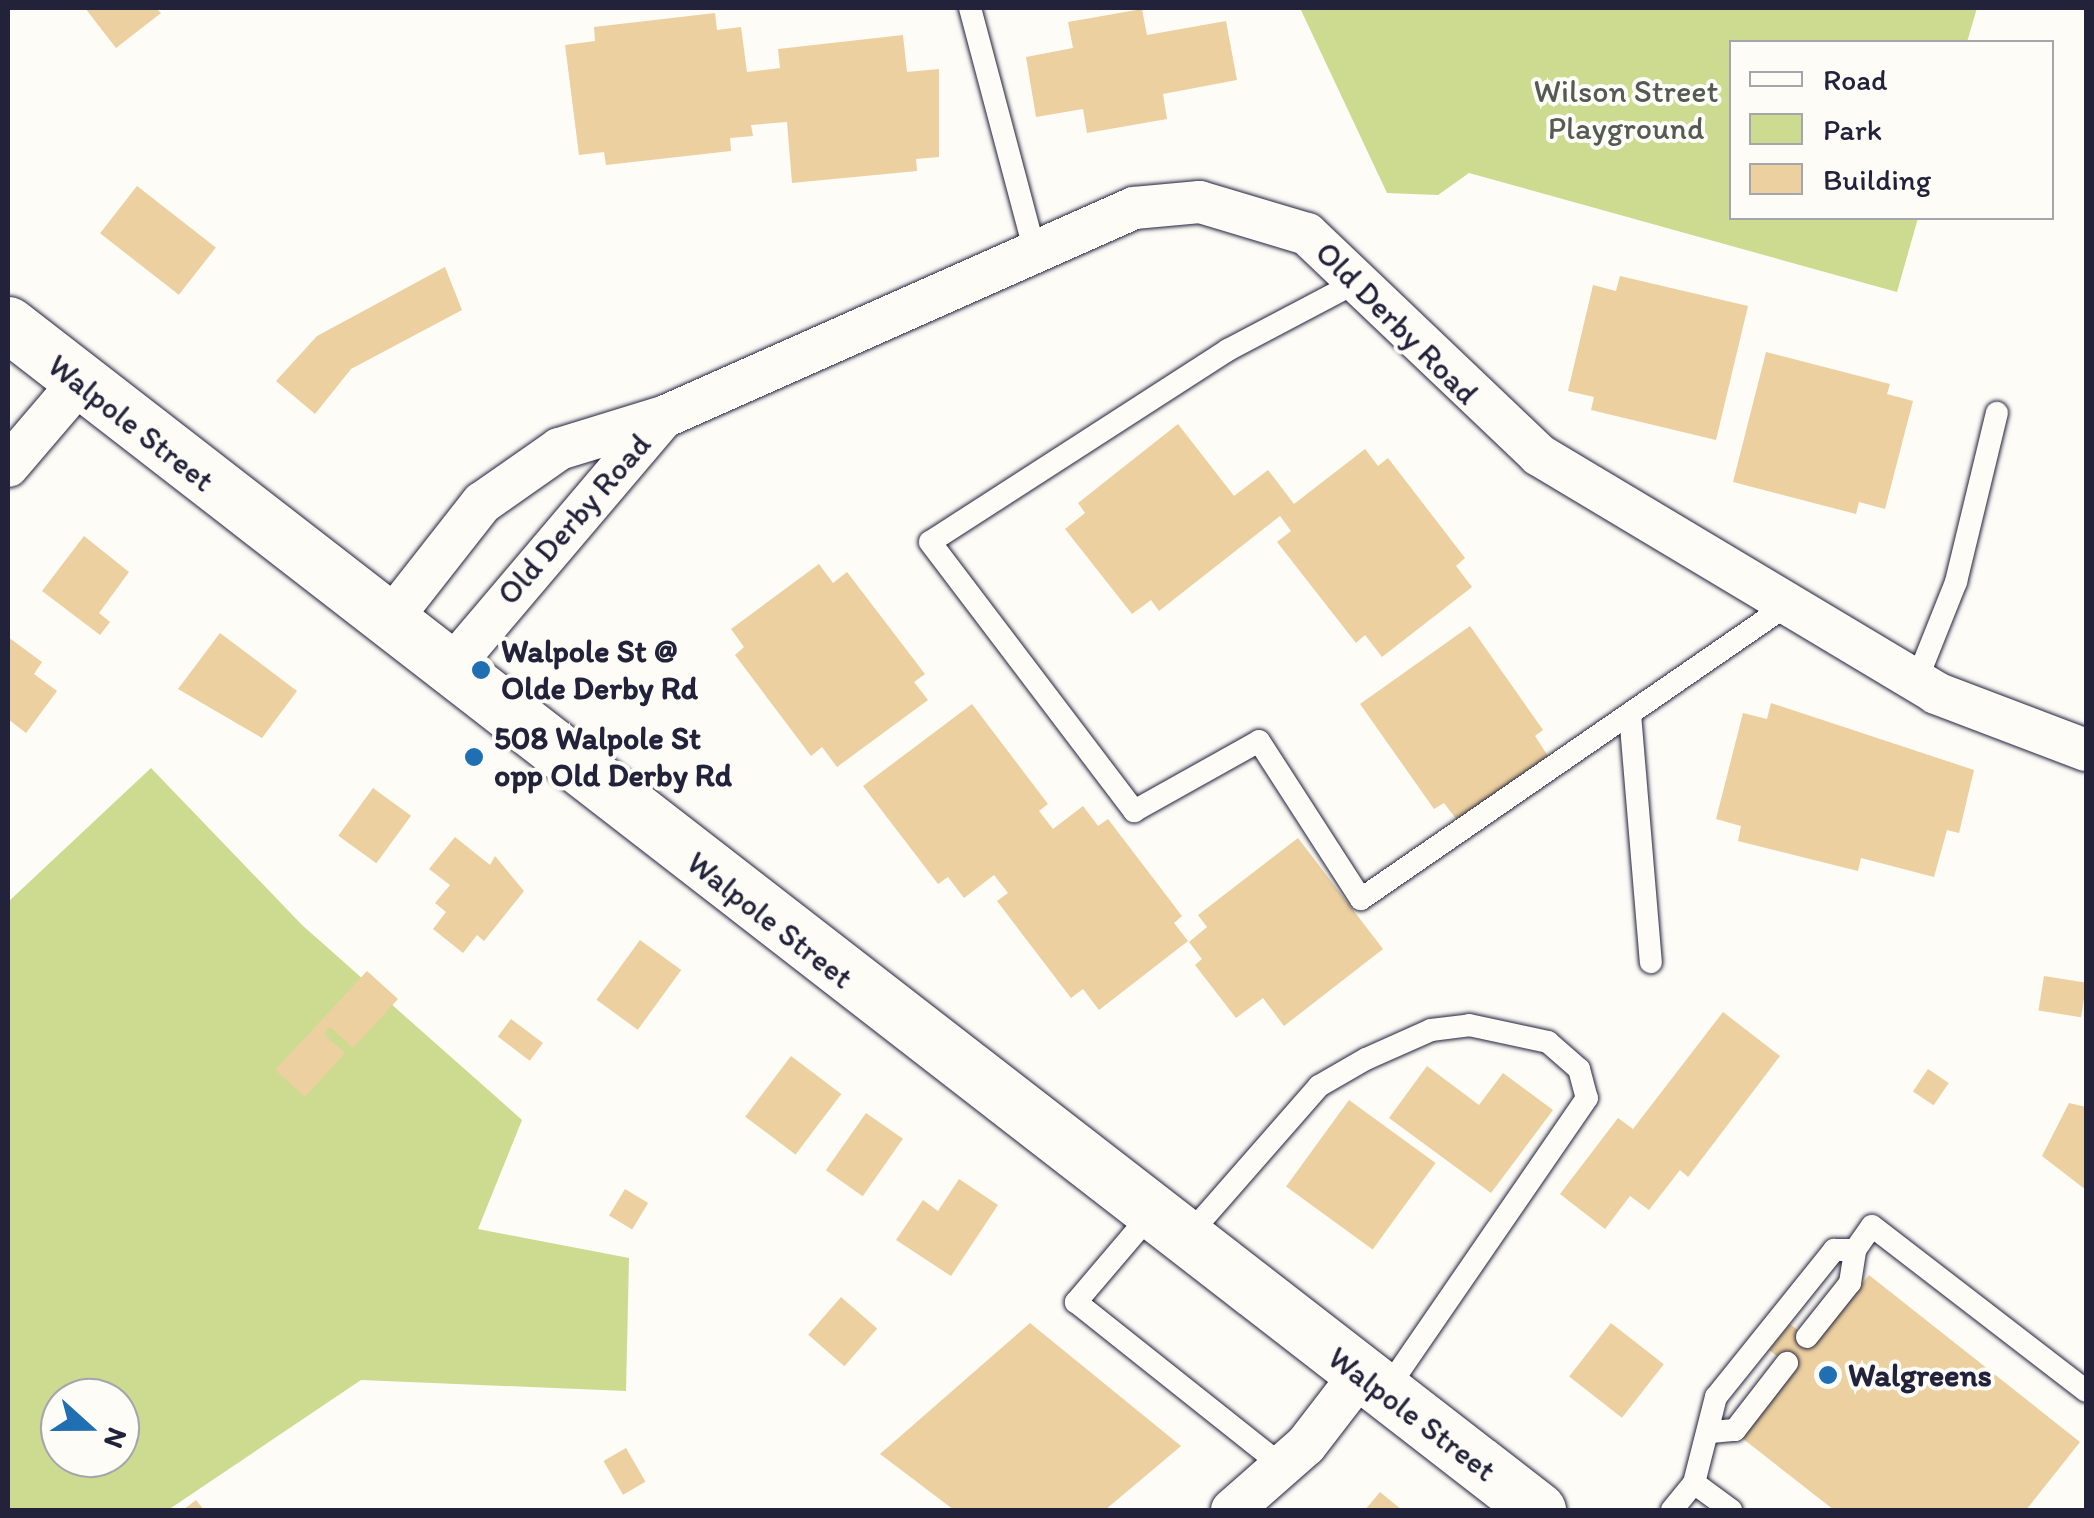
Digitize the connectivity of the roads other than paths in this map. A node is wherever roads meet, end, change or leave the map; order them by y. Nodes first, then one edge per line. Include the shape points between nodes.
1 (970, 8) edge
2 (1034, 249) junction
3 (1355, 283) junction
4 (8, 324) edge
5 (78, 384) junction
6 (1997, 413) dead end
7 (666, 416) junction
8 (8, 466) edge
9 (1790, 603) junction
10 (387, 624) junction
11 (447, 672) junction
12 (1916, 682) junction
13 (1630, 714) junction
14 (2086, 750) edge
15 (1652, 962) dead end
16 (1168, 1227) junction
17 (1854, 1250) junction
18 (1807, 1338) dead end
19 (1787, 1363) dead end
20 (1372, 1384) junction
21 (2086, 1391) edge
22 (1711, 1432) junction
23 (1282, 1466) junction
24 (1694, 1483) junction
25 (1232, 1510) edge
26 (1538, 1510) edge
27 (1672, 1510) edge
28 (1731, 1510) edge

1 - 2 lane
2 - 3 street, Old Derby Road via 1134,208 1200,202 1307,234
2 - 7 street, Old Derby Road
3 - 9 street, Old Derby Road via 1540,454
3 - 13 lane via 1228,350 930,542 1134,811 1259,742 1361,899
4 - 5 main road, Walpole Street
5 - 8 street
5 - 10 main road, Walpole Street
6 - 12 lane via 1956,582
7 - 10 street, Old Derby Road via 560,448 482,502
7 - 11 street, Old Derby Road
9 - 12 street, Old Derby Road
9 - 13 lane
10 - 11 main road, Walpole Street
11 - 16 main road, Walpole Street
12 - 14 street, Old Derby Road via 2014,730
13 - 15 lane
16 - 20 main road, Walpole Street
16 - 20 lane via 1320,1086 1366,1059 1431,1030 1469,1025 1548,1042 1579,1069 1586,1098
16 - 23 lane via 1076,1302
17 - 18 lane via 1850,1283
17 - 21 lane via 1872,1226
17 - 22 lane via 1834,1250 1716,1397
19 - 22 lane via 1734,1430
20 - 23 street
20 - 26 main road, Walpole Street
22 - 24 lane
23 - 25 street
24 - 27 lane
24 - 28 lane

